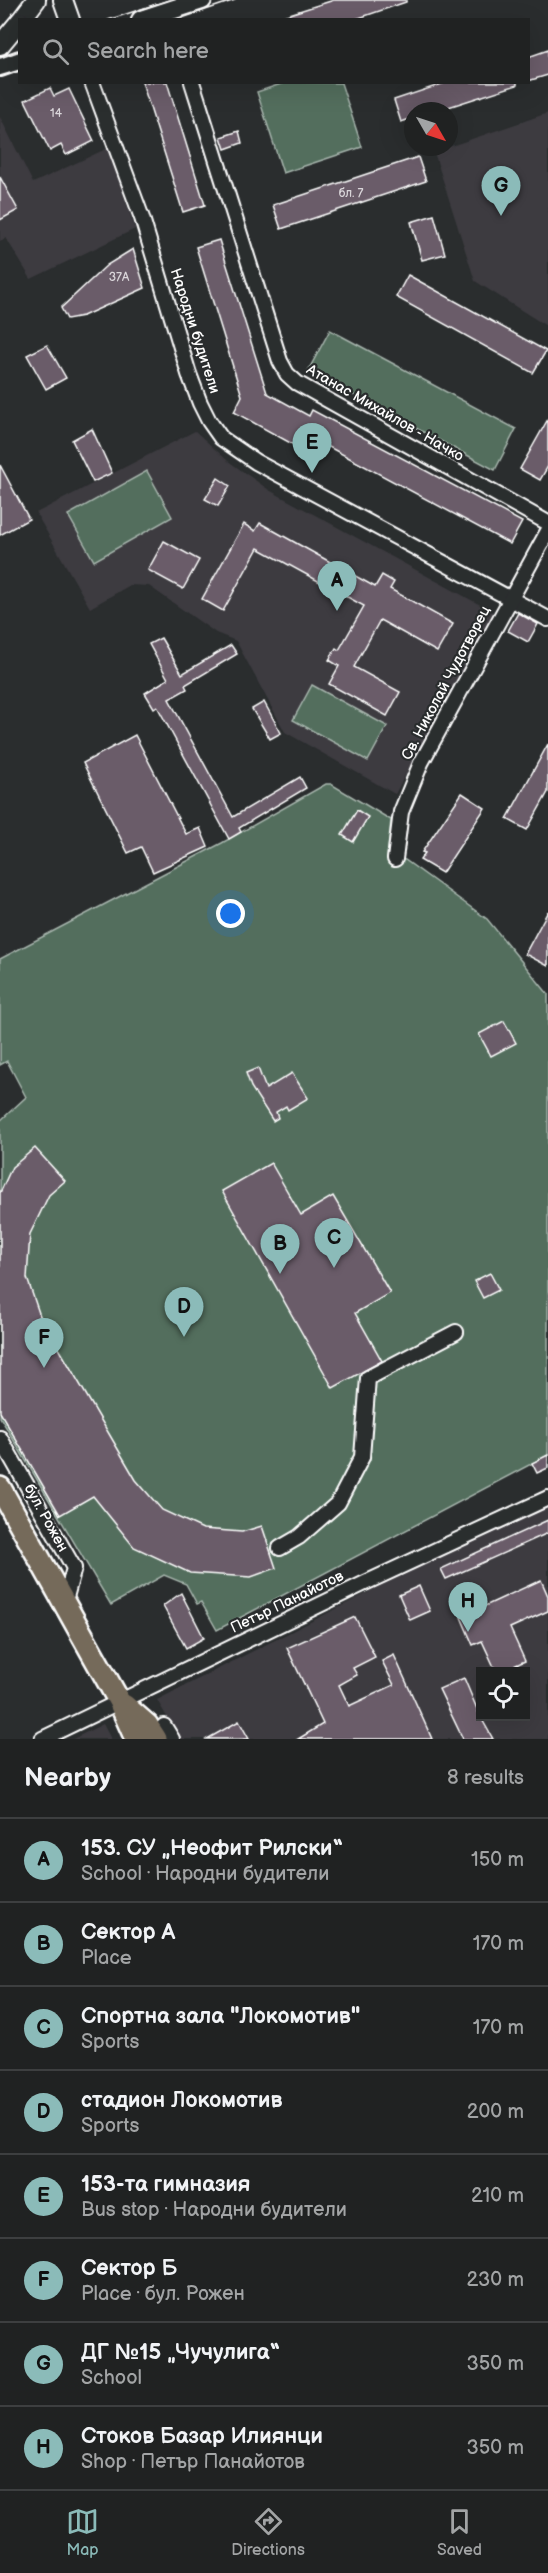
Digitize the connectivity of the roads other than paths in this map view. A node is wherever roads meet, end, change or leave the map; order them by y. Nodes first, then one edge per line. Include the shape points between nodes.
1 (36, 0) edge
2 (63, 0) edge
3 (202, 0) edge
4 (170, 15) edge
5 (22, 18) edge
6 (69, 18) edge
7 (153, 18) edge
8 (18, 22) edge
9 (0, 45) edge
10 (18, 61) edge
11 (0, 67) edge
12 (93, 84) edge
13 (193, 84) edge
14 (548, 523) edge
15 (548, 531) edge
16 (511, 599) junction
17 (548, 619) edge
18 (395, 859) dead end
19 (456, 1332) dead end
20 (0, 1438) edge
21 (0, 1488) edge
22 (548, 1498) edge
23 (280, 1548) dead end
24 (65, 1601) junction
25 (119, 1701) junction
26 (160, 1732) edge
27 (42, 1739) edge
28 (136, 1739) edge
29 (172, 1739) edge

1 - 5 street
2 - 6 street
3 - 4 street
4 - 7 street
8 - 9 street
10 - 11 street
12 - 16 street, Народни будители via 142,218 189,374 209,421 221,438 256,462
13 - 14 street, Атанас Михайлов - Начко via 287,374
15 - 16 street, Св. Николай Чудотворец
16 - 17 street, Народни будители
16 - 18 street, Св. Николай Чудотворец via 421,763 401,812
19 - 23 street via 368,1378 362,1457 338,1503 299,1538
20 - 24 street, бул. Рожен via 74,1568
21 - 24 main road, бул. Рожен
22 - 25 street, Петър Панайотов
24 - 25 main road, бул. Рожен
25 - 26 main road, бул. Рожен
25 - 27 street, Петър Панайотов
25 - 28 main road, бул. Рожен
26 - 29 street, бул. Рожен

